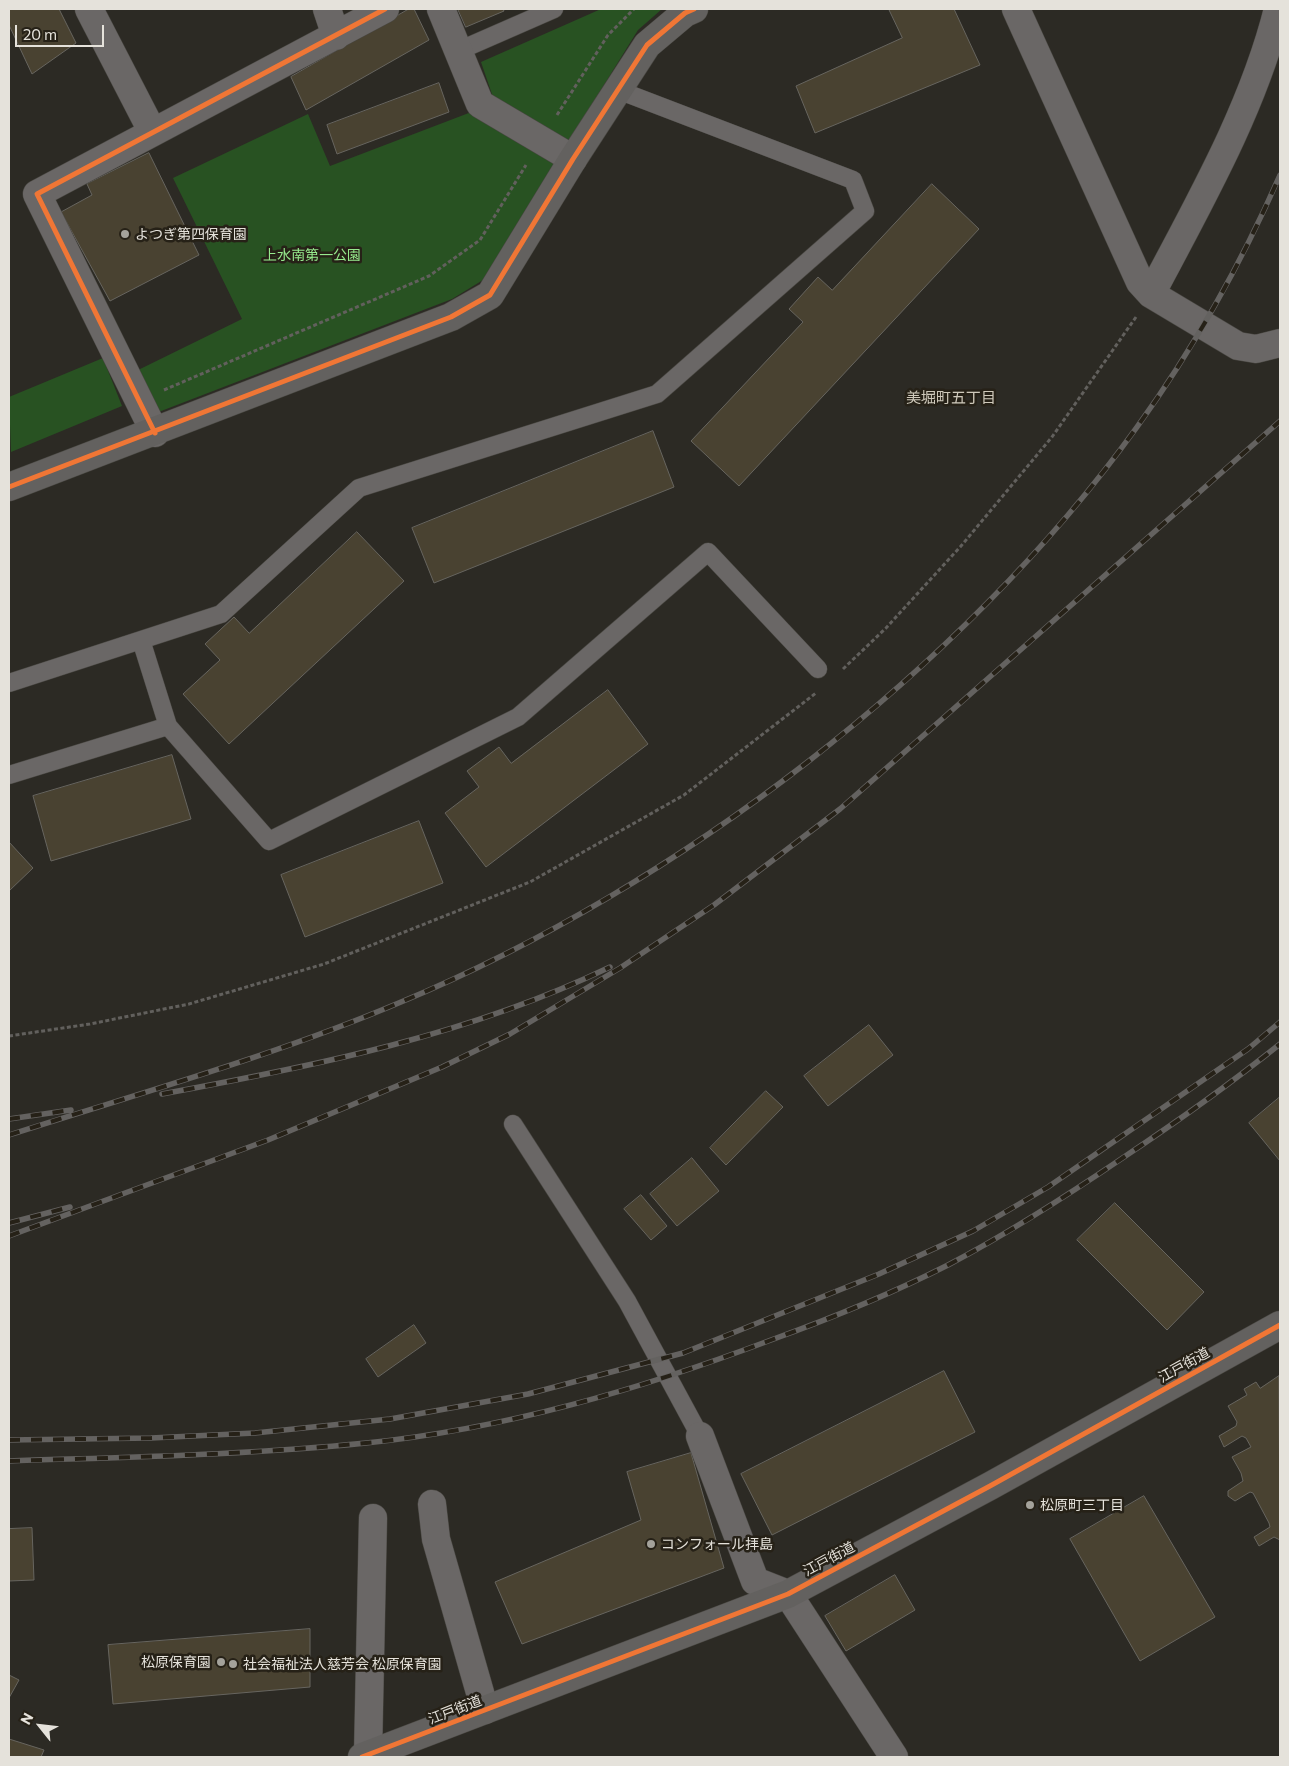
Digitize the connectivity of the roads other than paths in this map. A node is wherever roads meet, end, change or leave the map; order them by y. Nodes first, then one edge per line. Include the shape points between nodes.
1 (89, 9) edge
2 (327, 9) edge
3 (385, 9) edge
4 (441, 9) edge
5 (554, 9) edge
6 (694, 9) edge
7 (1016, 9) edge
8 (1278, 9) edge
9 (336, 36) junction
10 (458, 51) junction
11 (618, 90) junction
12 (152, 131) junction
13 (573, 159) junction
14 (1151, 294) junction
15 (1280, 343) edge
16 (155, 433) junction
17 (9, 487) edge
18 (141, 640) junction
19 (818, 669) dead end
20 (9, 682) edge
21 (168, 726) junction
22 (9, 775) edge
23 (513, 1124) dead end
24 (1280, 1325) edge
25 (700, 1436) joint
26 (432, 1504) dead end
27 (373, 1518) dead end
28 (788, 1594) junction
29 (485, 1710) junction
30 (365, 1756) edge
31 (894, 1757) edge

1 - 12 street
2 - 9 street
3 - 9 street
4 - 10 street
5 - 10 lane
6 - 11 street via 647,45
7 - 14 street via 1132,267
8 - 14 street via 1250,92 1220,159
9 - 12 street
10 - 13 street via 480,104
11 - 13 street
11 - 18 lane via 853,180 864,212 658,394 358,488 221,614
12 - 16 street via 37,194
13 - 16 street via 490,295 451,317
14 - 15 street via 1238,346 1256,349
16 - 17 street
18 - 20 lane
18 - 21 lane
19 - 21 lane via 708,552 518,717 269,841
21 - 22 lane
23 - 25 lane via 622,1293
24 - 28 street, 江戸街道
25 - 28 street via 755,1581
26 - 29 street via 436,1538
27 - 30 street
28 - 29 street, 江戸街道
28 - 31 street
29 - 30 street, 江戸街道

